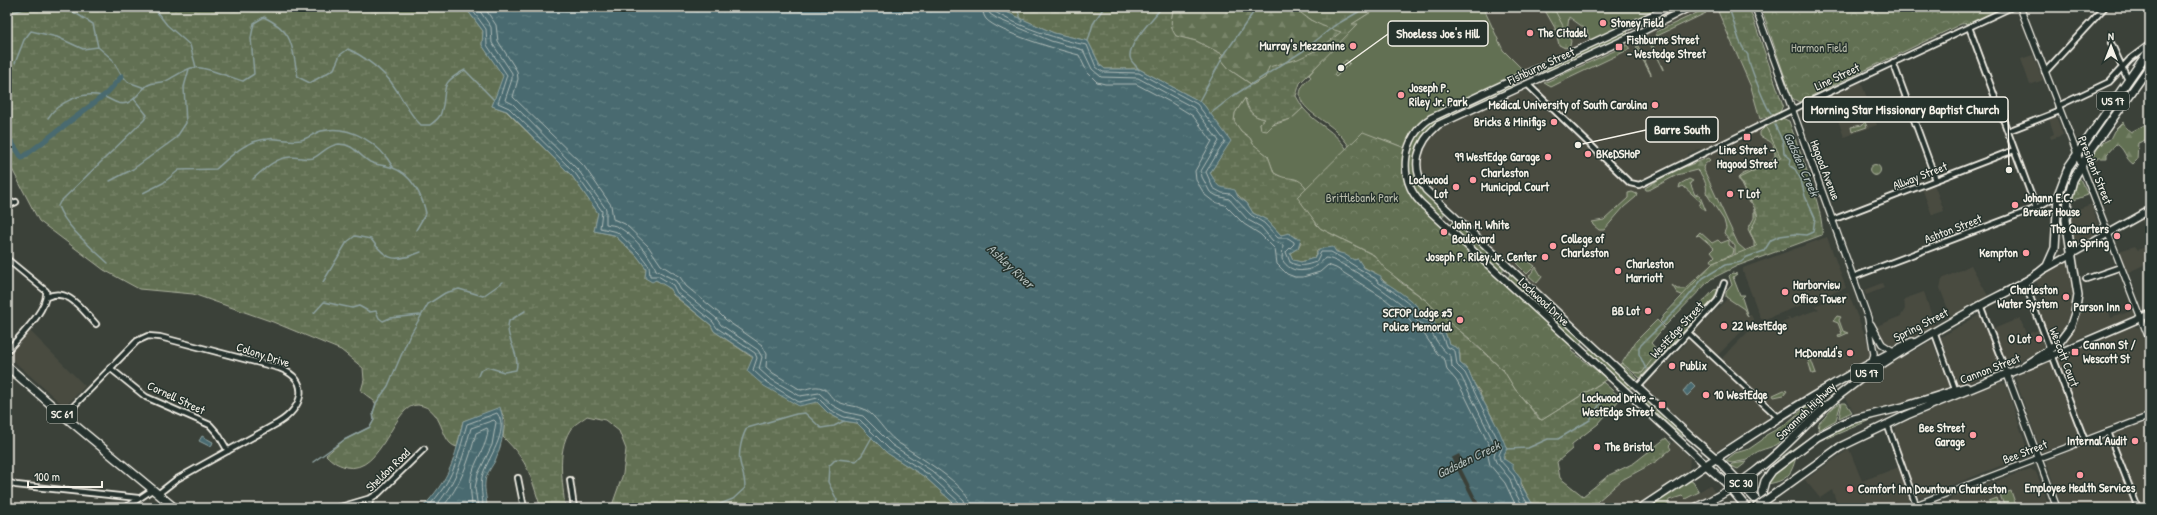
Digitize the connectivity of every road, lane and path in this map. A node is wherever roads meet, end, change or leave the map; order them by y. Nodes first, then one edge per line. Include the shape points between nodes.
1 (1670, 7) edge
2 (1690, 7) edge
3 (1755, 7) edge
4 (2012, 7) edge
5 (2020, 7) edge
6 (2105, 7) edge
7 (1634, 24) junction
8 (1969, 27) junction
9 (1638, 33) junction
10 (2111, 42) dead end
11 (2150, 44) edge
12 (2150, 49) edge
13 (1893, 62) junction
14 (2150, 66) edge
15 (2122, 68) junction
16 (2045, 72) junction
17 (1515, 78) junction
18 (2128, 80) junction
19 (1526, 85) junction
20 (1461, 104) junction
21 (2059, 109) junction
22 (1791, 110) junction
23 (1465, 113) junction
24 (2008, 131) junction
25 (2014, 150) junction
26 (2076, 154) junction
27 (2081, 166) junction
28 (1936, 180) junction
29 (2058, 194) junction
30 (16, 202) dead end
31 (7, 206) edge
32 (2036, 208) junction
33 (2150, 210) edge
34 (1452, 214) junction
35 (1832, 220) junction
36 (1443, 223) junction
37 (2108, 233) junction
38 (2071, 254) junction
39 (7, 259) edge
40 (2121, 267) junction
41 (1510, 268) junction
42 (2042, 270) junction
43 (1502, 277) junction
44 (1853, 277) junction
45 (2086, 279) dead end
46 (2024, 281) junction
47 (1724, 283) dead end
48 (47, 297) junction
49 (1548, 303) junction
50 (1980, 306) junction
51 (1539, 312) junction
52 (2150, 314) edge
53 (1868, 318) junction
54 (2142, 319) junction
55 (96, 324) dead end
56 (1688, 332) junction
57 (1934, 332) junction
58 (1588, 341) junction
59 (2150, 341) edge
60 (1580, 350) junction
61 (7, 351) edge
62 (1893, 351) junction
63 (2052, 353) junction
64 (1872, 363) junction
65 (7, 366) edge
66 (110, 368) junction
67 (2007, 374) junction
68 (1638, 387) junction
69 (1972, 387) junction
70 (1956, 389) junction
71 (1629, 396) junction
72 (64, 416) junction
73 (2150, 416) edge
74 (1778, 417) junction
75 (1887, 424) junction
76 (2108, 432) junction
77 (1690, 436) junction
78 (2085, 441) junction
79 (1683, 444) junction
80 (424, 449) dead end
81 (228, 451) junction
82 (1716, 458) junction
83 (2038, 459) junction
84 (1706, 465) junction
85 (518, 478) dead end
86 (570, 480) dead end
87 (7, 482) edge
88 (155, 492) junction
89 (138, 498) junction
90 (371, 498) junction
91 (1916, 505) junction
92 (125, 508) edge
93 (175, 508) edge
94 (337, 508) edge
95 (368, 508) edge
96 (524, 508) edge
97 (574, 508) edge
98 (1641, 508) edge
99 (1695, 508) edge
100 (1747, 508) edge
101 (1754, 508) edge
102 (1765, 508) edge
103 (1908, 508) edge
104 (2056, 508) edge
105 (2138, 508) edge

1 - 7 main road, Fishburne Street
2 - 9 main road, Fishburne Street
3 - 22 street, Hagood Avenue
4 - 8 street, Line Street
5 - 16 street, President Street
6 - 16 street
7 - 9 main road
7 - 17 main road, Fishburne Street
8 - 13 street, Line Street
8 - 24 street
9 - 19 main road, Fishburne Street
10 - 15 street
11 - 15 street
12 - 18 main road, US 17
13 - 22 street, Line Street
13 - 28 street
14 - 27 main road, US 17
15 - 18 street
15 - 21 street via 2109,82
16 - 21 street, President Street
17 - 19 main road
17 - 20 main road, Fishburne Street
18 - 26 main road, US 17
19 - 22 street, Line Street via 1628,182 1635,185
19 - 23 main road, Fishburne Street
20 - 23 main road
20 - 36 main road, Lockwood Drive via 1424,122 1410,141 1406,153 1406,173 1412,191
21 - 24 street
21 - 26 street, President Street
22 - 35 street, Hagood Avenue
23 - 34 main road, Lockwood Drive via 1438,125 1429,133 1423,140 1417,156 1417,170 1422,184
24 - 25 street
25 - 28 street, Allway Street
25 - 32 street
26 - 27 street, President Street
26 - 29 main road, US 17
27 - 37 street, President Street
27 - 38 main road, US 17 via 2070,190 2067,209 2067,232
28 - 35 street, Allway Street
29 - 32 street, Ashton Street
29 - 42 main road, US 17 via 2055,248 2051,260
30 - 31 street
32 - 44 street, Ashton Street
33 - 37 main road, Spring Street
34 - 36 main road
34 - 41 main road, Lockwood Drive
35 - 44 street, Hagood Avenue
36 - 43 main road, Lockwood Drive
37 - 38 main road, Spring Street
37 - 40 street, President Street
38 - 42 main road, Spring Street
38 - 63 main road, US 17 via 2078,287 2077,305 2070,328
39 - 48 street via 46,290
40 - 45 street
40 - 54 street, President Street
41 - 43 main road
41 - 49 main road, Lockwood Drive
42 - 46 main road, Spring Street / US 17
43 - 51 main road, Lockwood Drive
44 - 53 street, Hagood Avenue
46 - 50 main road, Spring Street / US 17
46 - 63 street, Wescott Court
47 - 56 street, WestEdge Street via 1718,300
48 - 55 street via 54,294 69,297
48 - 61 street via 41,311
49 - 51 main road
49 - 58 main road, Lockwood Drive
50 - 57 main road, Spring Street / US 17
50 - 67 street
51 - 60 main road, Lockwood Drive
52 - 54 main road
53 - 62 street, Hagood Avenue via 1882,344
53 - 64 street, Hagood Avenue via 1874,354
54 - 59 street, President Street
54 - 63 main road
56 - 68 street, WestEdge Street
56 - 74 street
57 - 62 main road, Spring Street
57 - 70 street
57 - 99 main road, Savannah Highway / US 17, bridge via 1846,389 1768,463 1749,477 1728,492
58 - 60 main road
58 - 68 main road, Lockwood Drive
60 - 71 main road, Lockwood Drive
62 - 64 main road, Spring Street
63 - 67 main road, Cannon Street / US 17
63 - 78 street, Wescott Court
64 - 74 main road, Spring Street
65 - 72 main road, SC 61
66 - 72 street, Colony Drive
66 - 81 street, Cornell Street via 146,397 210,425
66 - 81 street, Colony Drive via 142,337 153,336 279,368 293,376 300,390 300,400 293,413
67 - 69 main road, Cannon Street / US 17
67 - 83 street
68 - 71 main road
68 - 77 main road, Lockwood Drive
69 - 70 main road
69 - 75 main road, Cannon Street / US 17
70 - 102 main road via 1916,403 1850,420 1817,437 1772,471 1765,481 1762,492
71 - 79 main road, Lockwood Drive
72 - 88 main road, SC 61
73 - 76 street, Bee Street
74 - 82 main road, Spring Street
75 - 91 street
75 - 101 main road, Cannon Street / US 17, bridge via 1840,447
76 - 78 street, Bee Street
76 - 105 street
77 - 79 main road
77 - 82 main road, Lockwood Drive
78 - 83 street, Bee Street
79 - 84 main road, Lockwood Drive
80 - 90 street, Sheldon Road
81 - 88 street, Colony Drive
82 - 84 main road, Spring Street
82 - 102 main road, Lockwood Drive / SC 30
83 - 91 street, Bee Street
83 - 104 street
84 - 98 main road, Spring Street
84 - 100 main road, Lockwood Drive / SC 30 via 1734,491
85 - 96 street
86 - 97 street
87 - 89 street via 16,486
88 - 89 street, Colony Drive
88 - 93 main road, SC 61
89 - 92 street, Colony Drive
90 - 94 street
90 - 95 street, Sheldon Road
91 - 103 street, Bee Street

